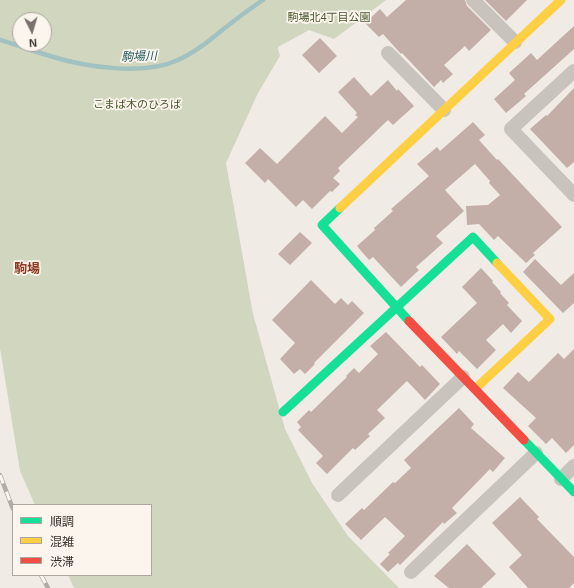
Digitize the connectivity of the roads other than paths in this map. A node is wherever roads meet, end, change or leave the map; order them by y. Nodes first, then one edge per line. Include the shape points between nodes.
1 (473, 0) edge
2 (561, 0) edge
3 (515, 42) junction
4 (388, 53) dead end
5 (574, 71) edge
6 (444, 110) junction
7 (574, 195) edge
8 (396, 307) junction
9 (463, 377) junction
10 (475, 389) junction
11 (283, 412) dead end
12 (536, 453) junction
13 (574, 466) edge
14 (561, 479) junction
15 (574, 492) edge
16 (338, 495) dead end
17 (411, 572) dead end

1 - 3 street
2 - 3 street
3 - 6 street
4 - 6 street
5 - 7 street via 511,129
6 - 8 street via 322,225
8 - 9 street
8 - 10 street via 473,237 550,319
8 - 11 street
9 - 10 street
9 - 16 street
10 - 12 street
12 - 14 street
12 - 17 street
13 - 14 street
14 - 15 street

